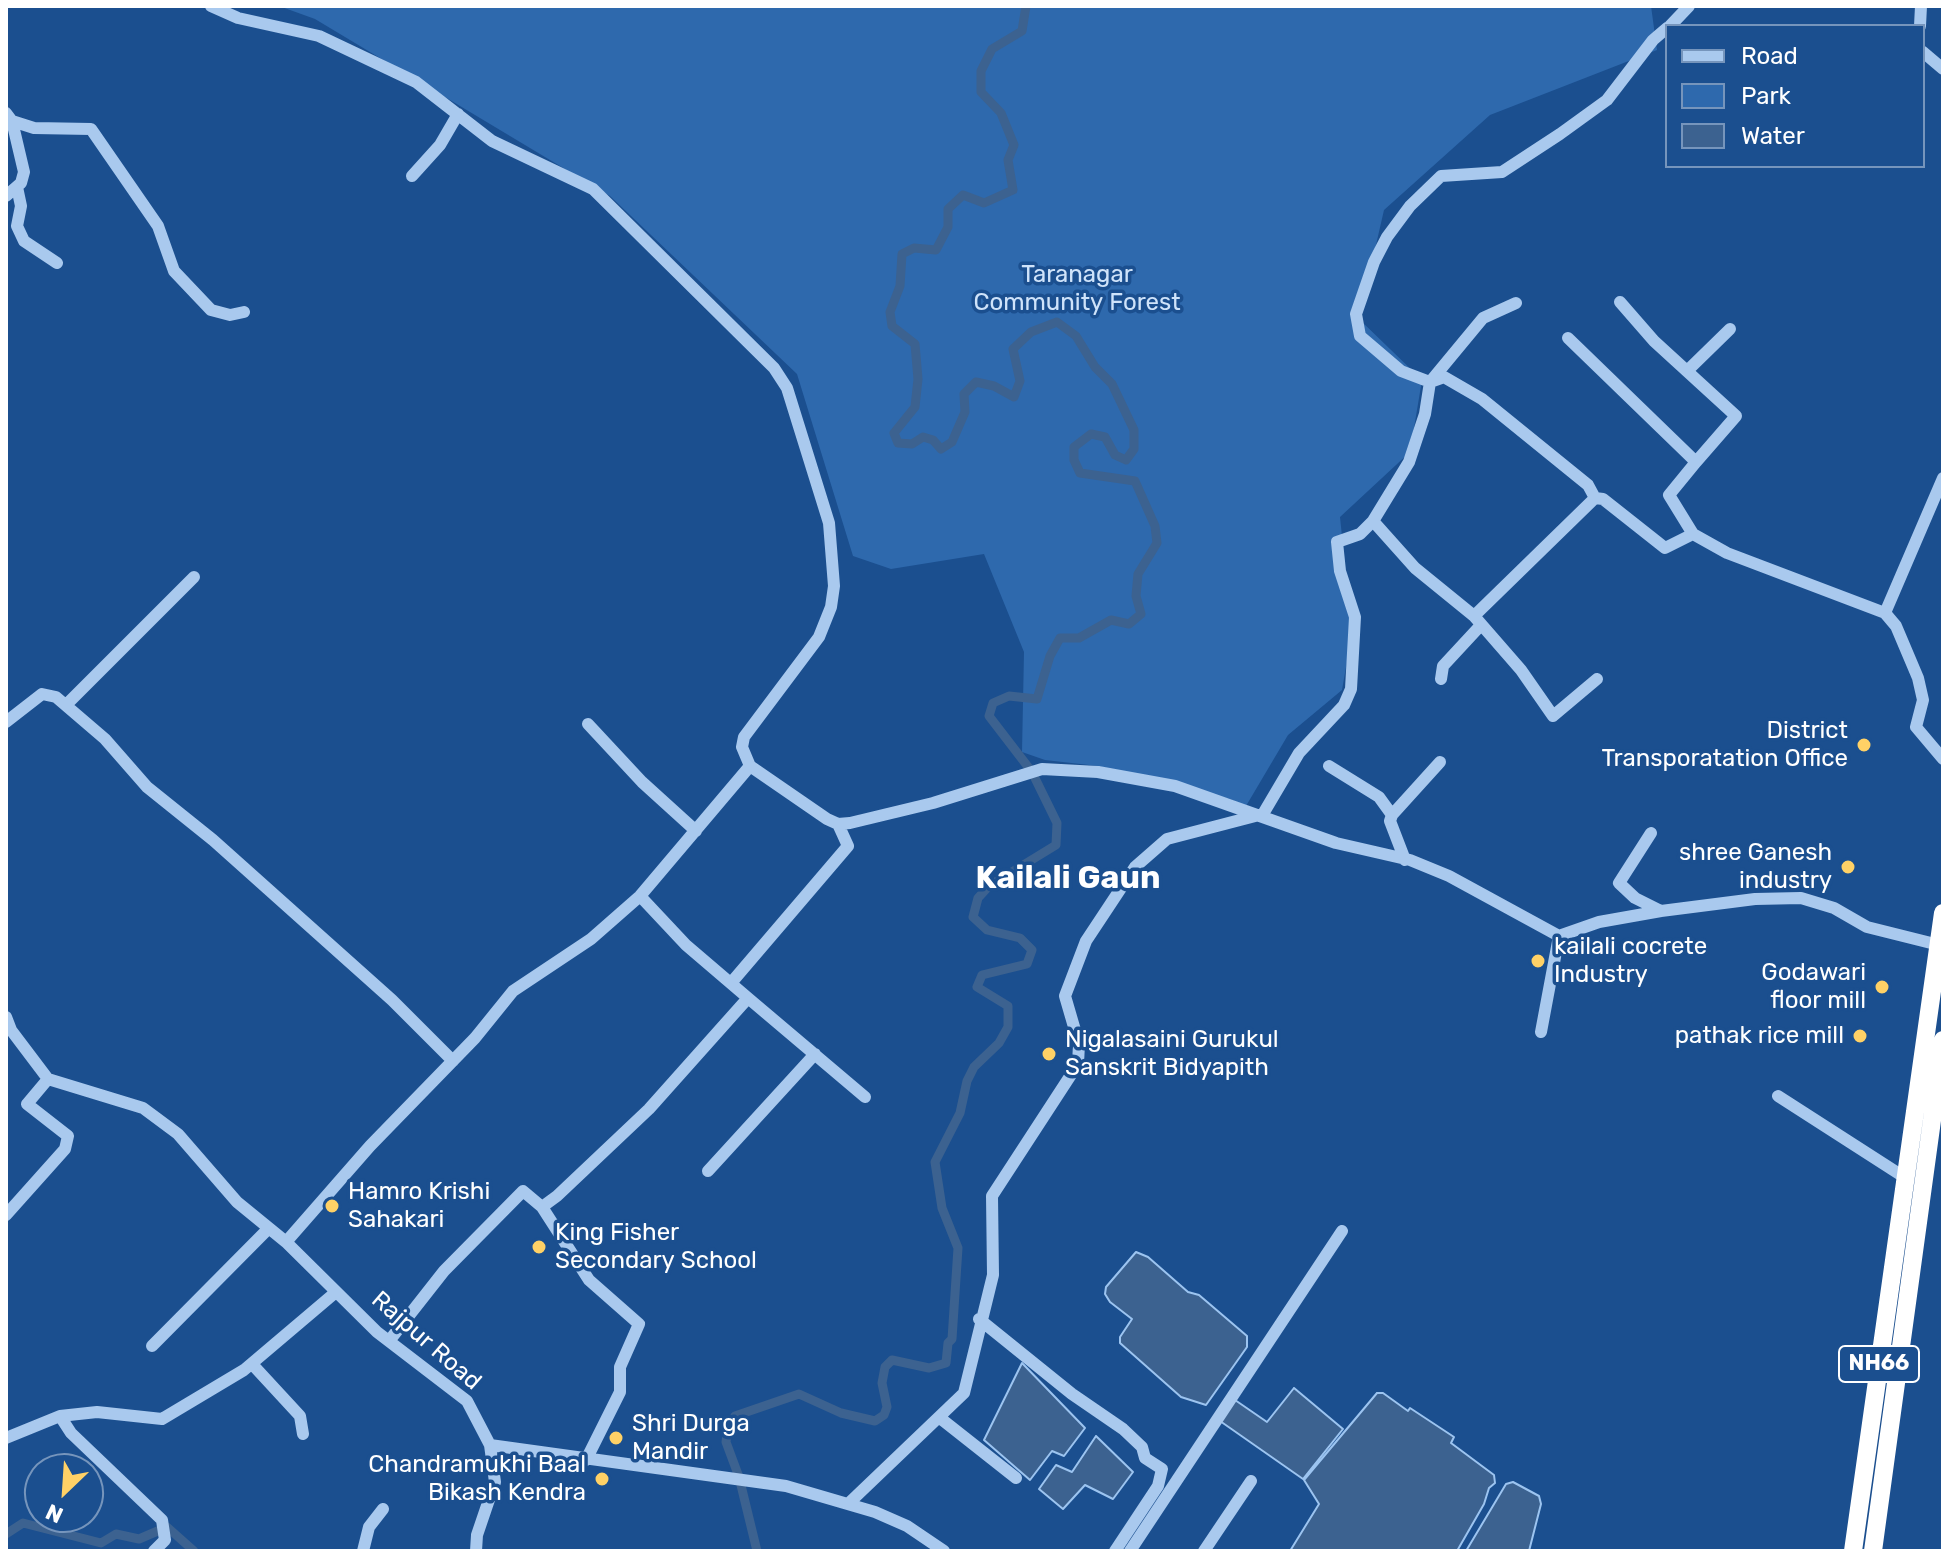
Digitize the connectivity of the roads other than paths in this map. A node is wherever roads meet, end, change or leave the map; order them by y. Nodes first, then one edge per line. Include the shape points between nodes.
1 (211, 6) edge
2 (1689, 6) edge
3 (1671, 24) edge
4 (1665, 30) edge
5 (1925, 54) edge
6 (1943, 69) edge
7 (458, 114) junction
8 (9, 117) edge
9 (412, 176) dead end
10 (17, 187) junction
11 (6, 196) edge
12 (57, 263) dead end
13 (1620, 302) dead end
14 (1516, 303) dead end
15 (244, 312) dead end
16 (1730, 329) dead end
17 (1568, 338) dead end
18 (1687, 371) junction
19 (1430, 382) junction
20 (1696, 462) junction
21 (1943, 478) edge
22 (1595, 498) junction
23 (1373, 521) junction
24 (1693, 534) junction
25 (194, 577) dead end
26 (1885, 613) junction
27 (1478, 620) junction
28 (1441, 679) dead end
29 (1597, 679) dead end
30 (66, 705) junction
31 (6, 722) edge
32 (588, 724) dead end
33 (1943, 759) edge
34 (1440, 762) dead end
35 (750, 766) junction
36 (1329, 766) dead end
37 (1263, 814) junction
38 (1392, 815) junction
39 (838, 824) junction
40 (696, 831) junction
41 (1651, 833) dead end
42 (1405, 860) junction
43 (640, 896) junction
44 (1661, 911) junction
45 (1943, 913) edge
46 (1559, 936) junction
47 (1941, 946) edge
48 (731, 983) junction
49 (748, 998) junction
50 (6, 1017) edge
51 (1541, 1032) dead end
52 (1943, 1040) edge
53 (815, 1054) junction
54 (453, 1061) junction
55 (1941, 1064) edge
56 (48, 1079) junction
57 (1778, 1096) dead end
58 (865, 1097) dead end
59 (708, 1171) dead end
60 (1904, 1177) junction
61 (542, 1207) junction
62 (6, 1215) edge
63 (269, 1228) junction
64 (1342, 1231) dead end
65 (286, 1242) junction
66 (336, 1292) junction
67 (979, 1319) junction
68 (389, 1341) junction
69 (152, 1346) dead end
70 (252, 1364) junction
71 (60, 1416) junction
72 (940, 1418) junction
73 (6, 1421) edge
74 (303, 1434) dead end
75 (12, 1435) edge
76 (490, 1445) junction
77 (586, 1460) junction
78 (1016, 1478) dead end
79 (1251, 1481) dead end
80 (849, 1503) junction
81 (383, 1509) dead end
82 (154, 1551) edge
83 (363, 1551) edge
84 (476, 1551) edge
85 (944, 1551) edge
86 (1115, 1551) edge
87 (1130, 1551) edge
88 (1204, 1551) edge
89 (1853, 1551) edge
90 (1873, 1551) edge

1 - 7 street via 238,18 319,36 416,82
2 - 3 street
4 - 19 street via 1607,100 1502,172 1441,176 1387,237 1356,314 1360,336 1401,371
5 - 6 street
7 - 9 street via 440,145
7 - 35 street via 492,141 593,189 745,336 787,388 829,523 834,586 819,637 744,737
8 - 10 street via 24,172
8 - 15 street via 34,128 91,129 158,226 174,271 211,310
10 - 11 street
10 - 12 street via 17,226 24,241
13 - 18 street
14 - 19 street via 1483,318
16 - 18 street
17 - 20 street
18 - 20 street via 1736,416
19 - 22 street via 1444,377 1482,399 1588,485
19 - 23 street via 1409,462
20 - 24 street via 1669,495
21 - 26 street
22 - 24 street via 1665,548
22 - 27 street
23 - 27 street via 1415,568
23 - 37 street via 1360,534 1337,542 1355,617 1351,689 1344,705 1299,753
24 - 26 street via 1727,553
25 - 30 street
26 - 33 street via 1918,678 1923,700 1916,727
27 - 28 street via 1443,666
27 - 29 street via 1553,716
30 - 31 street via 42,694
30 - 54 street via 147,787 381,990
32 - 40 street
34 - 38 street
35 - 39 street
35 - 40 street
36 - 38 street via 1379,797
37 - 39 street via 1175,786 1053,768
37 - 42 street via 1336,843
37 - 67 street via 1167,839 1135,867 1086,941 1065,996 1079,1044 1078,1064 992,1196 993,1275
38 - 42 street
39 - 48 street via 848,846
40 - 43 street
41 - 44 street via 1619,883
42 - 46 street via 1449,876
43 - 48 street
43 - 54 street via 591,939 513,991
44 - 46 street via 1599,922
44 - 47 street via 1801,898 1834,908 1867,927
45 - 47 highway, NH66
46 - 51 street
47 - 60 highway, NH66
48 - 49 street
49 - 53 street
49 - 61 street via 649,1109
50 - 56 street
52 - 55 highway, NH66
53 - 58 street
53 - 59 street
54 - 65 street
55 - 90 highway, NH66
56 - 62 street via 27,1104 68,1136 65,1149
56 - 63 street, Rajpur Road via 143,1108 178,1134 237,1202
57 - 60 street
60 - 89 highway, NH66
61 - 68 street via 523,1191 444,1271
61 - 77 street via 589,1280 639,1324 620,1367 620,1392
63 - 65 street, Rajpur Road
63 - 69 street
64 - 87 street
65 - 66 street, Rajpur Road
66 - 68 street, Rajpur Road
66 - 70 street
67 - 72 street via 964,1393
67 - 86 street via 1123,1429 1142,1447 1145,1458 1162,1469 1158,1486
68 - 76 street, Rajpur Road via 467,1401
70 - 71 street via 162,1419 97,1412
70 - 74 street via 300,1416
71 - 75 street
71 - 82 street via 71,1433 162,1520 165,1540
72 - 78 street
72 - 80 street
73 - 75 street
76 - 77 street
76 - 84 street via 495,1482
77 - 80 street via 786,1486
79 - 88 street
80 - 85 street via 907,1526
81 - 83 street via 369,1527

